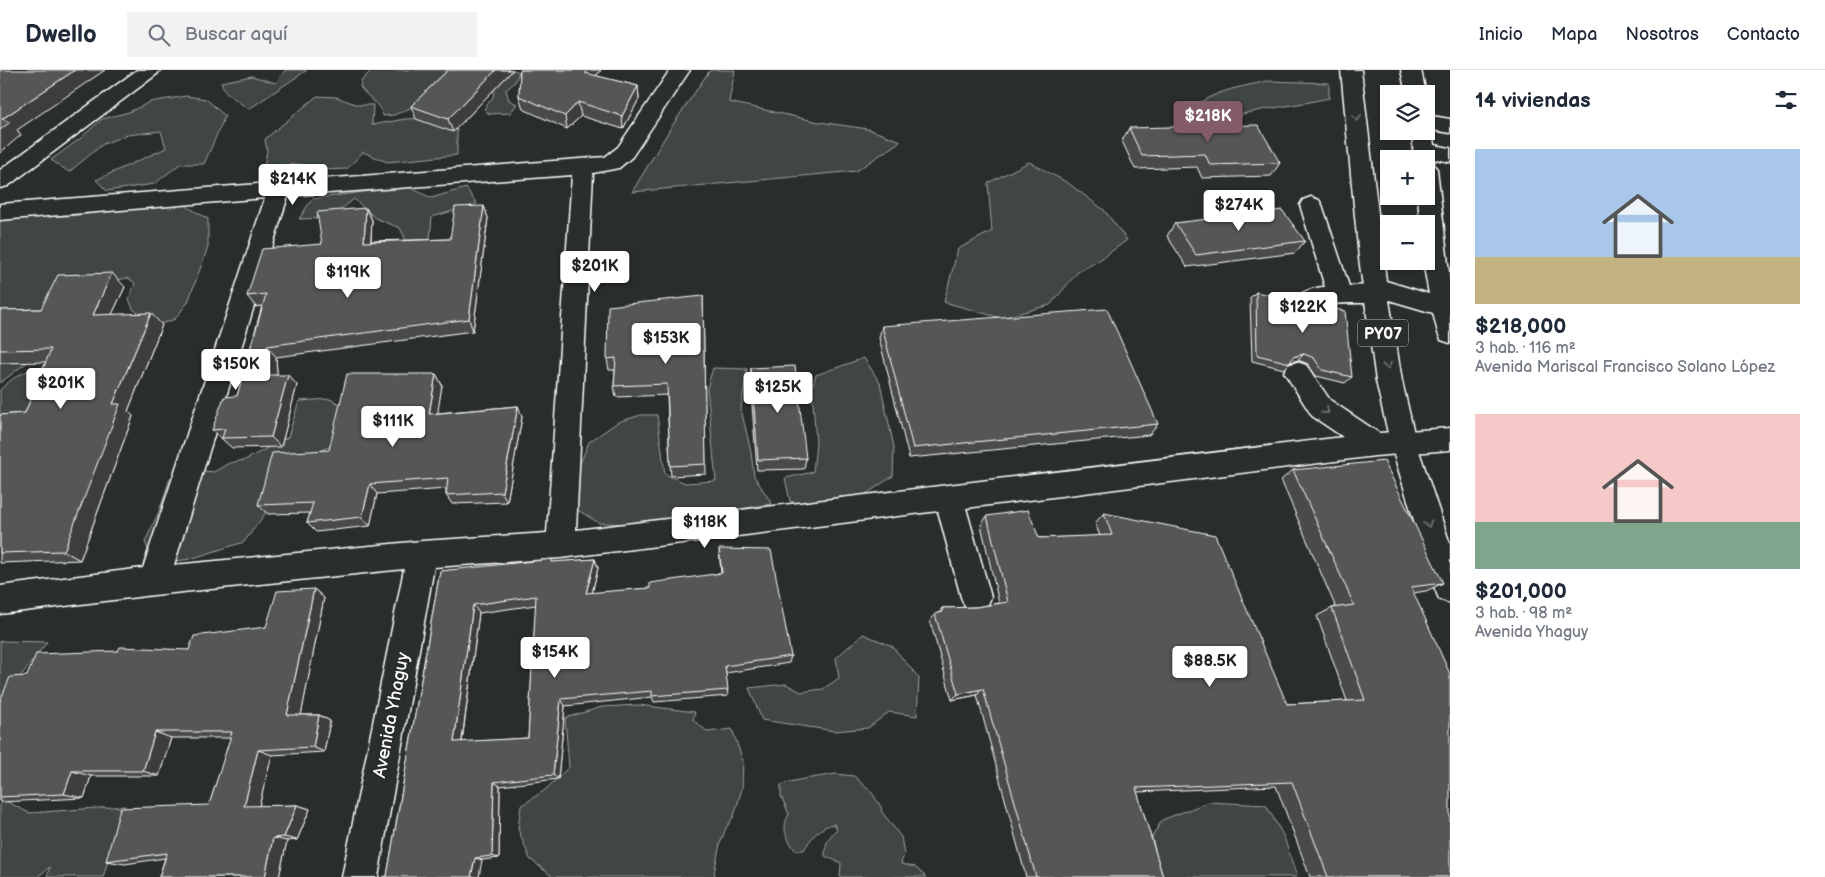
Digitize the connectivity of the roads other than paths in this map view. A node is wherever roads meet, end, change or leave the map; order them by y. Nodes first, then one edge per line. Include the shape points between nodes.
1 (150, 70) edge
2 (680, 70) edge
3 (1352, 70) edge
4 (1411, 70) edge
5 (1414, 85) edge
6 (1435, 124) edge
7 (1450, 126) edge
8 (1435, 153) edge
9 (1450, 155) edge
10 (583, 167) junction
11 (0, 181) edge
12 (279, 188) junction
13 (1311, 205) dead end
14 (1430, 205) edge
15 (0, 212) edge
16 (1377, 291) junction
17 (1340, 295) junction
18 (1447, 307) edge
19 (1298, 309) dead end
20 (1450, 333) edge
21 (1297, 372) dead end
22 (1450, 438) edge
23 (1403, 442) junction
24 (1375, 445) junction
25 (949, 498) junction
26 (561, 544) junction
27 (422, 554) junction
28 (154, 581) junction
29 (1450, 589) edge
30 (976, 596) dead end
31 (0, 600) edge
32 (360, 877) edge

1 - 11 street
2 - 10 street via 624,152 611,163
3 -> 16 street, PY07
4 - 5 street
6 - 7 street
8 - 9 street
10 - 12 street
10 - 26 street
12 - 15 street
12 - 28 street
13 - 17 street
14 - 18 street via 1436,271
16 - 17 street
16 - 18 street
16 -> 23 street, PY07
17 - 19 street via 1319,296
18 - 20 street
21 -> 24 street via 1322,408
22 - 23 street
23 - 24 street
23 -> 29 street, PY07
24 - 25 street
25 - 26 street
25 - 30 street
26 - 27 street
27 - 28 street
27 - 32 street, Avenida Yhaguy
28 - 31 street

